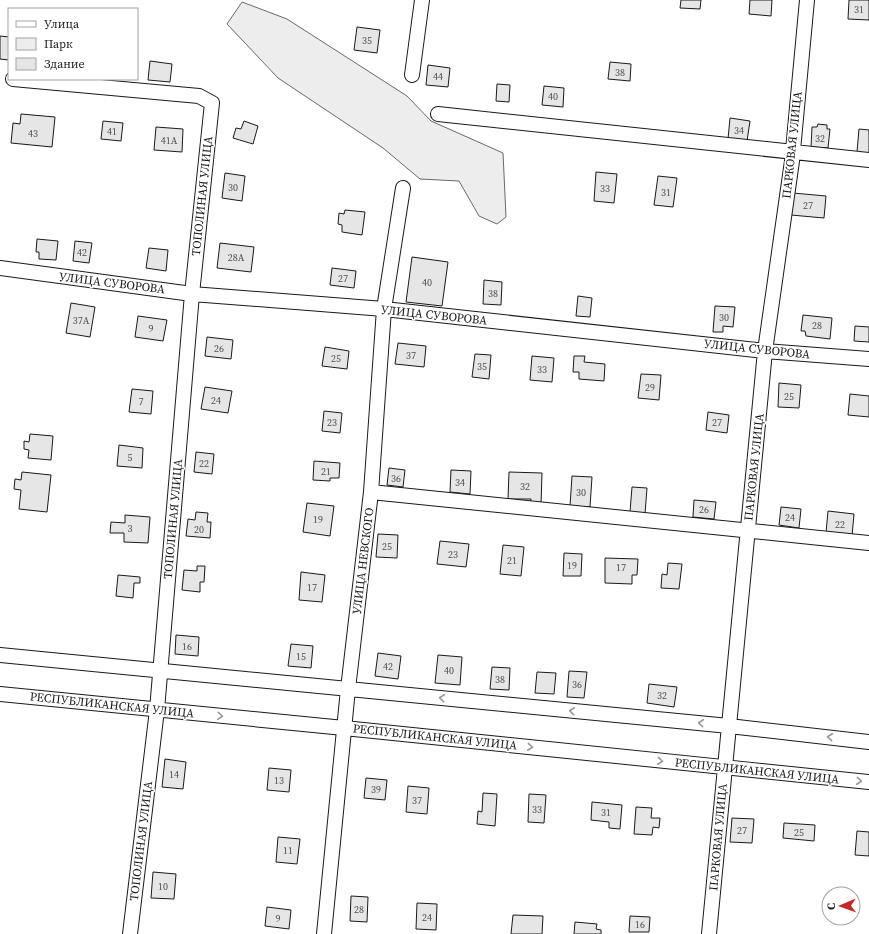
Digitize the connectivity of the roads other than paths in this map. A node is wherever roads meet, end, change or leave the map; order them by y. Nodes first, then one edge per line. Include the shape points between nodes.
1 (422, 0) edge
2 (807, 0) edge
3 (412, 75) dead end
4 (24, 80) edge
5 (438, 114) dead end
6 (792, 153) junction
7 (869, 160) edge
8 (403, 188) dead end
9 (0, 268) edge
10 (192, 294) junction
11 (384, 309) junction
12 (765, 351) junction
13 (869, 359) edge
14 (371, 492) junction
15 (748, 530) junction
16 (869, 543) edge
17 (0, 655) edge
18 (160, 672) junction
19 (348, 689) junction
20 (0, 694) edge
21 (157, 710) junction
22 (729, 726) junction
23 (344, 728) junction
24 (869, 742) edge
25 (725, 768) junction
26 (869, 782) edge
27 (130, 934) edge
28 (324, 934) edge
29 (709, 934) edge

1 - 3 street
2 - 6 street, ПАРКОВАЯ УЛИЦА
4 - 10 street, ТОПОЛИНАЯ УЛИЦА via 199,96 212,103
5 - 6 street
6 - 7 street
6 - 12 street, ПАРКОВАЯ УЛИЦА
8 - 11 street, УЛИЦА НЕВСКОГО
9 - 10 street, УЛИЦА СУВОРОВА
10 - 11 street, УЛИЦА СУВОРОВА
10 - 18 street, ТОПОЛИНАЯ УЛИЦА
11 - 12 street, УЛИЦА СУВОРОВА
11 - 14 street, УЛИЦА НЕВСКОГО
12 - 13 street, УЛИЦА СУВОРОВА
12 - 15 street, ПАРКОВАЯ УЛИЦА
14 - 15 street
14 - 19 street, УЛИЦА НЕВСКОГО
15 - 16 street
15 - 22 street, ПАРКОВАЯ УЛИЦА
17 - 18 street
18 - 19 street
18 - 21 street, ТОПОЛИНАЯ УЛИЦА
22 -> 19 street
19 - 23 street, УЛИЦА НЕВСКОГО
20 - 21 street, РЕСПУБЛИКАНСКАЯ УЛИЦА
21 -> 23 street, РЕСПУБЛИКАНСКАЯ УЛИЦА
21 - 27 street, ТОПОЛИНАЯ УЛИЦА
24 -> 22 street
22 - 25 street, ПАРКОВАЯ УЛИЦА
23 -> 25 street, РЕСПУБЛИКАНСКАЯ УЛИЦА
23 - 28 street, УЛИЦА НЕВСКОГО
25 -> 26 street, РЕСПУБЛИКАНСКАЯ УЛИЦА
25 - 29 street, ПАРКОВАЯ УЛИЦА

